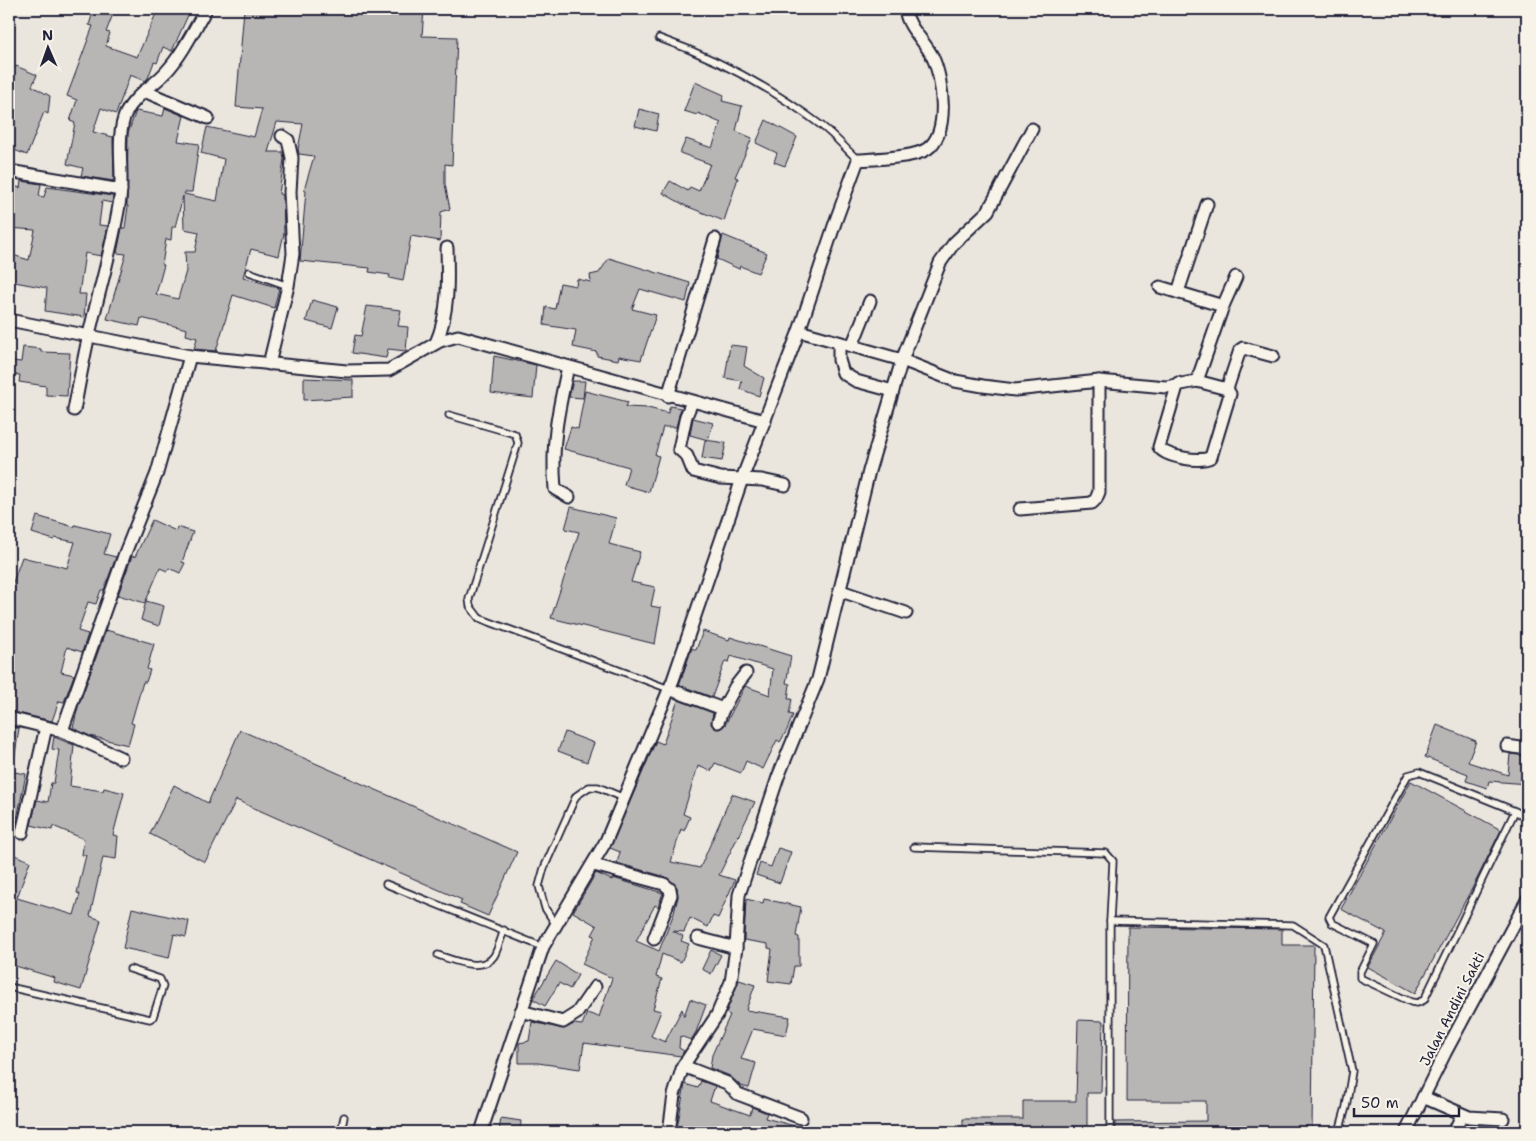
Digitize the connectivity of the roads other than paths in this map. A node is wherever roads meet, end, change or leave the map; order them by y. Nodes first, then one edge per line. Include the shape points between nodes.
1 (206, 9) edge
2 (905, 9) edge
3 (659, 38) dead end
4 (144, 91) junction
5 (208, 118) dead end
6 (1032, 129) dead end
7 (282, 136) dead end
8 (858, 160) junction
9 (9, 171) edge
10 (121, 190) junction
11 (1207, 204) dead end
12 (715, 239) dead end
13 (446, 248) dead end
14 (249, 272) dead end
15 (1236, 277) dead end
16 (288, 286) junction
17 (1160, 287) dead end
18 (1178, 292) junction
19 (870, 301) dead end
20 (1223, 306) junction
21 (9, 320) edge
22 (799, 331) junction
23 (89, 335) junction
24 (436, 343) junction
25 (839, 343) junction
26 (852, 346) junction
27 (190, 356) junction
28 (1273, 356) dead end
29 (902, 360) junction
30 (269, 364) junction
31 (568, 367) junction
32 (1099, 381) junction
33 (1197, 381) junction
34 (1178, 384) junction
35 (1227, 389) junction
36 (893, 391) junction
37 (668, 396) junction
38 (692, 402) junction
39 (74, 410) dead end
40 (449, 415) dead end
41 (765, 422) junction
42 (742, 479) junction
43 (785, 485) dead end
44 (569, 497) dead end
45 (1020, 509) dead end
46 (840, 591) junction
47 (906, 613) dead end
48 (746, 673) dead end
49 (669, 689) junction
50 (724, 709) junction
51 (9, 718) edge
52 (718, 722) dead end
53 (46, 727) junction
54 (62, 731) junction
55 (1507, 746) dead end
56 (1527, 749) edge
57 (121, 758) dead end
58 (624, 798) junction
59 (1516, 811) junction
60 (1527, 818) edge
61 (22, 833) dead end
62 (914, 846) dead end
63 (594, 865) junction
64 (386, 884) dead end
65 (1527, 900) edge
66 (1110, 921) junction
67 (556, 925) junction
68 (504, 930) junction
69 (698, 938) dead end
70 (654, 939) dead end
71 (543, 947) junction
72 (736, 948) junction
73 (438, 955) dead end
74 (130, 969) dead end
75 (9, 987) edge
76 (595, 987) dead end
77 (521, 1011) junction
78 (683, 1066) junction
79 (1423, 1097) junction
80 (1462, 1115) junction
81 (344, 1117) dead end
82 (801, 1118) dead end
83 (1503, 1119) dead end
84 (341, 1132) edge
85 (481, 1132) edge
86 (669, 1132) edge
87 (1110, 1132) edge
88 (1339, 1132) edge
89 (1406, 1132) edge
90 (1454, 1132) edge

1 - 4 street via 166,71
2 - 8 street via 906,18 933,57 941,88 943,116 936,138 926,149 903,156
3 - 8 lane via 697,52 788,103 823,127
4 - 5 street
4 - 10 street via 138,94 123,123
6 - 29 street via 988,211 954,243 940,264
7 - 16 street via 288,140 292,158 293,254
8 - 22 street
9 - 10 street
10 - 23 street via 114,238
11 - 18 street
12 - 37 street
13 - 24 street via 446,304
14 - 16 lane
15 - 20 street
16 - 30 street
17 - 18 street
18 - 20 street
19 - 26 street
20 - 33 street
21 - 23 street
22 - 25 street
22 - 41 street
23 - 27 street
23 - 39 street
24 - 30 street via 389,370
24 - 31 street via 458,336
25 - 26 street
25 - 36 street via 843,373 856,381
26 - 29 street
27 - 30 street
27 - 54 street via 156,473
28 - 35 street via 1243,348 1240,350
29 - 32 street via 955,380 1015,390
29 - 36 street
31 - 37 street
31 - 44 street via 553,438 553,470 555,489
32 - 34 street via 1152,387
32 - 45 street via 1096,499 1092,503
33 - 34 street
33 - 35 street
34 - 35 street via 1159,447 1168,454 1198,460 1211,458 1230,394
36 - 46 street via 869,471
37 - 38 street
38 - 41 street
38 - 42 street via 679,449 687,456 693,471 720,478
40 - 49 lane via 515,434 518,443 469,599 474,613 479,618
41 - 42 street
42 - 43 street
42 - 49 street
46 - 47 street
46 - 72 street via 818,679 778,777 739,895
48 - 50 street
49 - 50 street
49 - 58 street
50 - 52 street
51 - 53 street
53 - 54 street
53 - 61 street
54 - 57 street
55 - 56 street
58 - 63 street
58 - 67 lane via 598,787 589,787 576,796 539,886 545,908
59 - 59 lane via 1424,1000 1411,1002 1360,978 1374,944 1332,923 1329,917 1408,775 1419,772
59 - 60 lane
62 - 66 lane via 1106,853 1113,861
63 - 67 street
63 - 70 street via 664,884 670,889 671,895
64 - 68 lane
65 - 79 street, Jalan Andini Sakti
66 - 87 lane
66 - 88 lane via 1294,926 1324,945 1352,1071
67 - 71 street
68 - 71 lane
68 - 73 lane via 493,957 484,964 458,962
69 - 72 street
71 - 77 street
72 - 78 street via 731,982 717,1015
74 - 75 lane via 162,982 150,1019
76 - 77 street via 577,1013 564,1022
77 - 85 street
78 - 82 street via 727,1083 738,1094
78 - 86 street via 674,1095
79 - 80 street
79 - 89 street, Jalan Andini Sakti
80 - 83 street
80 - 90 street
81 - 84 lane

